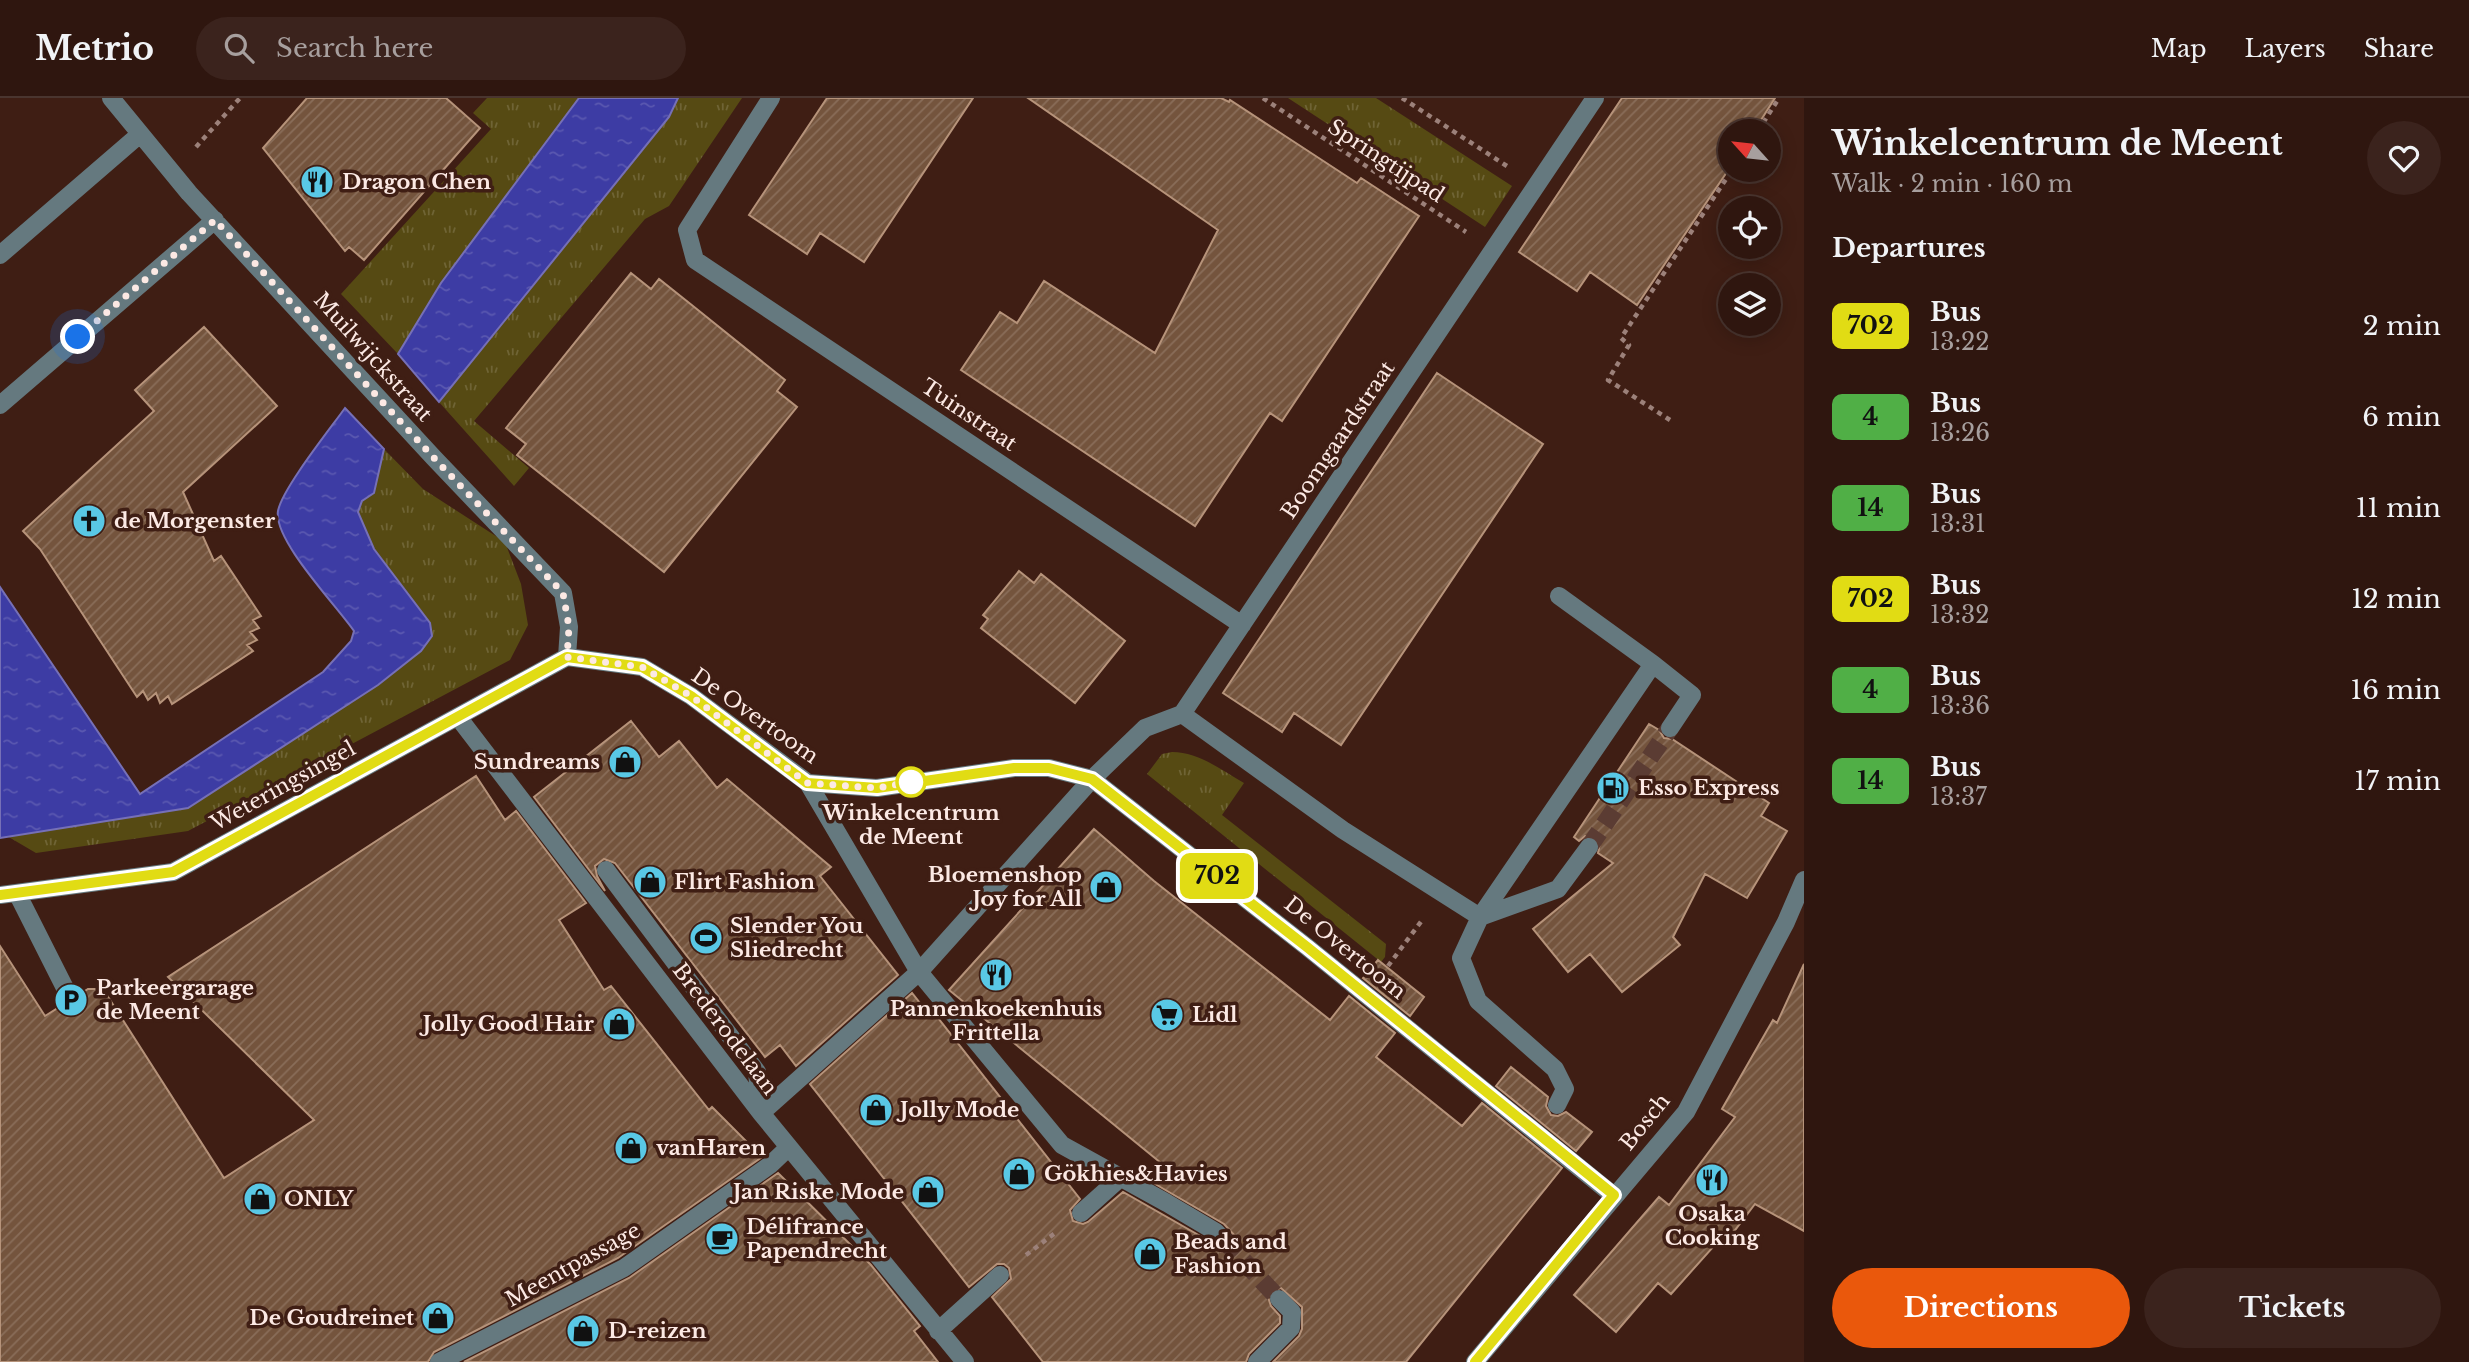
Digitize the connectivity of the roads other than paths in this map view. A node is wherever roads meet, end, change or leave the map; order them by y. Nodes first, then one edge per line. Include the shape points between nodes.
1 (111, 98) edge
2 (771, 98) edge
3 (1595, 98) edge
4 (139, 135) junction
5 (215, 220) junction
6 (0, 255) edge
7 (0, 405) edge
8 (1559, 596) dead end
9 (1242, 625) junction
10 (567, 657) junction
11 (1653, 664) junction
12 (1182, 714) junction
13 (458, 717) junction
14 (1670, 728) tunnel mouth
15 (1092, 779) junction
16 (807, 783) junction
17 (1589, 847) tunnel mouth
18 (606, 870) dead end
19 (1804, 880) edge
20 (9, 894) edge
21 (1480, 916) junction
22 (919, 972) junction
23 (71, 1000) dead end
24 (1557, 1105) dead end
25 (761, 1113) junction
26 (789, 1147) junction
27 (1120, 1178) junction
28 (1614, 1195) junction
29 (1081, 1213) road end
30 (1225, 1241) tunnel mouth
31 (1000, 1275) road end
32 (1279, 1299) tunnel mouth
33 (938, 1331) junction
34 (439, 1362) edge
35 (965, 1362) edge
36 (1257, 1362) edge
37 (1475, 1362) edge

1 - 4 street, Muilwijckstraat
2 - 9 street, Tuinstraat via 687,230 695,260
3 - 9 street, Boomgaardstraat
4 - 5 street, Muilwijckstraat
4 - 6 street
5 - 7 street
5 - 10 street, Muilwijckstraat via 563,593 569,627
8 - 11 street
9 - 12 street, Boomgaardstraat
10 - 13 street, Weteringsingel
10 - 16 street, De Overtoom via 642,667 691,696
11 - 14 street via 1692,695
11 - 21 street
12 - 15 street via 1145,728
12 - 21 street via 1343,830
13 - 20 street, Weteringsingel via 173,872
13 - 25 street, Brederodelaan
15 - 16 street, De Overtoom via 1049,768 1014,768 877,788
15 - 22 street
15 - 28 street, De Overtoom
16 - 22 street
17 - 21 street via 1558,889
18 - 25 street via 757,1072
19 - 28 street, Bosch via 1686,1112
20 - 23 street
21 - 24 street via 1461,958 1478,1001 1555,1069 1565,1089
22 - 25 street
22 - 27 street via 1062,1145
25 - 26 street, Brederodelaan
26 - 33 street, Brederodelaan
26 - 34 street, Meentpassage via 770,1166 624,1268
27 - 29 street
27 - 30 street
28 - 37 street, Bosch
31 - 33 street
32 - 36 street via 1292,1312 1291,1328
33 - 35 street, Brederodelaan

